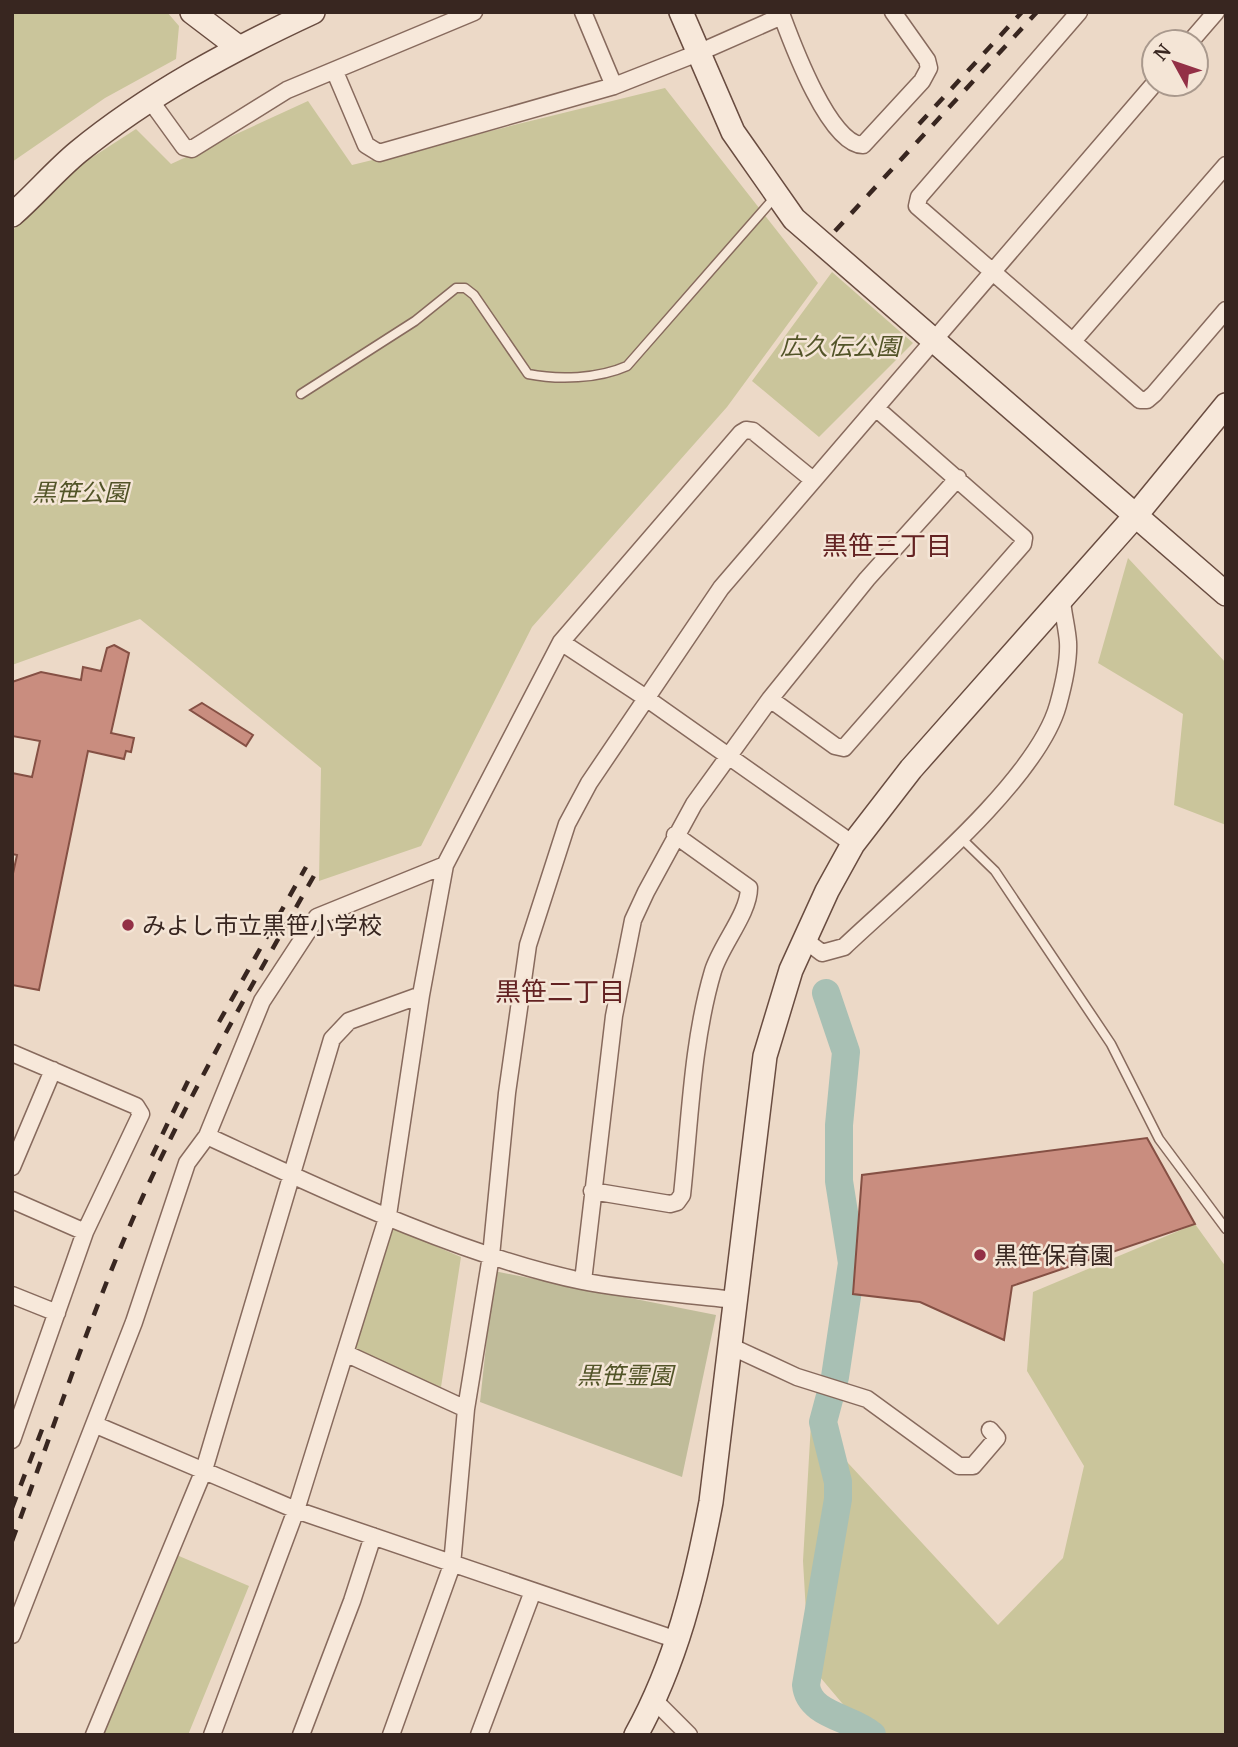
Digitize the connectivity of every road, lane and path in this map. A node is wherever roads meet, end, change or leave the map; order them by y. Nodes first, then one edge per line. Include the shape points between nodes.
1 (192, 12) edge
2 (313, 12) edge
3 (474, 12) edge
4 (583, 12) edge
5 (681, 12) edge
6 (893, 12) edge
7 (1079, 12) edge
8 (1216, 12) edge
9 (781, 14) edge
10 (1202, 28) edge
11 (238, 47) junction
12 (698, 53) junction
13 (335, 72) junction
14 (614, 86) junction
15 (1142, 98) edge
16 (150, 100) junction
17 (1226, 165) edge
18 (776, 196) junction
19 (12, 215) edge
20 (991, 273) junction
21 (1226, 310) edge
22 (1073, 341) junction
23 (933, 342) junction
24 (301, 394) dead end
25 (1226, 405) edge
26 (877, 409) junction
27 (958, 478) junction
28 (813, 480) junction
29 (1136, 515) junction
30 (1226, 594) edge
31 (1062, 600) junction
32 (561, 642) junction
33 (646, 698) junction
34 (770, 699) junction
35 (729, 757) junction
36 (675, 835) junction
37 (960, 837) junction
38 (853, 844) junction
39 (445, 865) junction
40 (805, 940) junction
41 (421, 995) junction
42 (12, 1053) edge
43 (53, 1070) junction
44 (207, 1136) junction
45 (12, 1167) edge
46 (290, 1175) junction
47 (592, 1191) junction
48 (12, 1200) edge
49 (388, 1215) junction
50 (1226, 1229) edge
51 (85, 1232) junction
52 (491, 1256) junction
53 (583, 1281) junction
54 (12, 1295) edge
55 (735, 1300) junction
56 (57, 1312) junction
57 (730, 1346) junction
58 (347, 1354) junction
59 (466, 1409) junction
60 (96, 1425) junction
61 (989, 1430) dead end
62 (12, 1440) edge
63 (204, 1470) junction
64 (296, 1510) junction
65 (373, 1536) junction
66 (453, 1565) junction
67 (533, 1591) junction
68 (12, 1635) edge
69 (677, 1640) junction
70 (654, 1700) junction
71 (94, 1735) edge
72 (212, 1735) edge
73 (301, 1735) edge
74 (391, 1735) edge
75 (479, 1735) edge
76 (636, 1735) edge
77 (689, 1735) edge

1 - 11 street
2 - 11 street
3 - 13 street
4 - 14 street
5 - 12 street
6 - 9 street via 929,68 922,82 863,145 848,141 813,92
7 - 20 street via 919,197 921,212
8 - 10 street
9 - 12 street
11 - 16 street
12 - 14 street
12 - 18 street via 733,132
13 - 14 street via 366,145 379,153
13 - 16 street via 288,90 192,149 179,140
15 - 20 street
16 - 19 street via 78,152
17 - 22 street
18 - 23 street via 794,219
18 - 24 lane via 627,366 613,373 550,379 528,374 474,295 456,288 415,321
20 - 22 street
20 - 23 street
21 - 22 street via 1147,400 1140,400
23 - 26 street
23 - 29 street
25 - 29 street
26 - 27 street
26 - 28 street
27 - 34 street via 867,579
27 - 34 street via 1024,538 1023,544 844,748
28 - 32 street via 746,430
28 - 33 street via 721,588
29 - 30 street
29 - 31 street
31 - 37 street via 1068,641 1058,705 1045,736 1015,778
31 - 38 street via 911,769
32 - 33 street
32 - 39 street
33 - 35 street
33 - 52 street via 567,824 528,945
34 - 35 street
35 - 36 street
35 - 38 street
36 - 47 street via 633,920 614,1016
36 - 47 street via 749,888 749,899 713,972 682,1195 670,1204
37 - 40 street via 844,947 822,953
37 - 50 lane via 995,871 1111,1044 1159,1139
38 - 40 street
39 - 41 street
39 - 44 street via 317,917 262,1002
40 - 55 street via 790,970 765,1056
41 - 46 street via 349,1021 332,1039
41 - 49 street
42 - 43 street
43 - 45 street
43 - 51 street via 136,1106 141,1114
44 - 46 street
44 - 60 street via 183,1171
46 - 49 street
46 - 63 street
47 - 53 street
48 - 51 street
49 - 52 street
49 - 58 street
51 - 56 street
52 - 53 street
52 - 59 street
53 - 55 street
54 - 56 street
55 - 57 street
56 - 62 street
57 - 61 street via 797,1377 867,1399 959,1466 973,1466 997,1438
57 - 69 street via 711,1502
58 - 59 street
58 - 64 street
59 - 66 street
60 - 63 street
60 - 68 street
63 - 64 street
63 - 71 street
64 - 65 street
64 - 72 street
65 - 66 street
65 - 73 street
66 - 67 street
66 - 74 street
67 - 69 street
67 - 75 street
69 - 70 street
70 - 76 street
70 - 77 street

